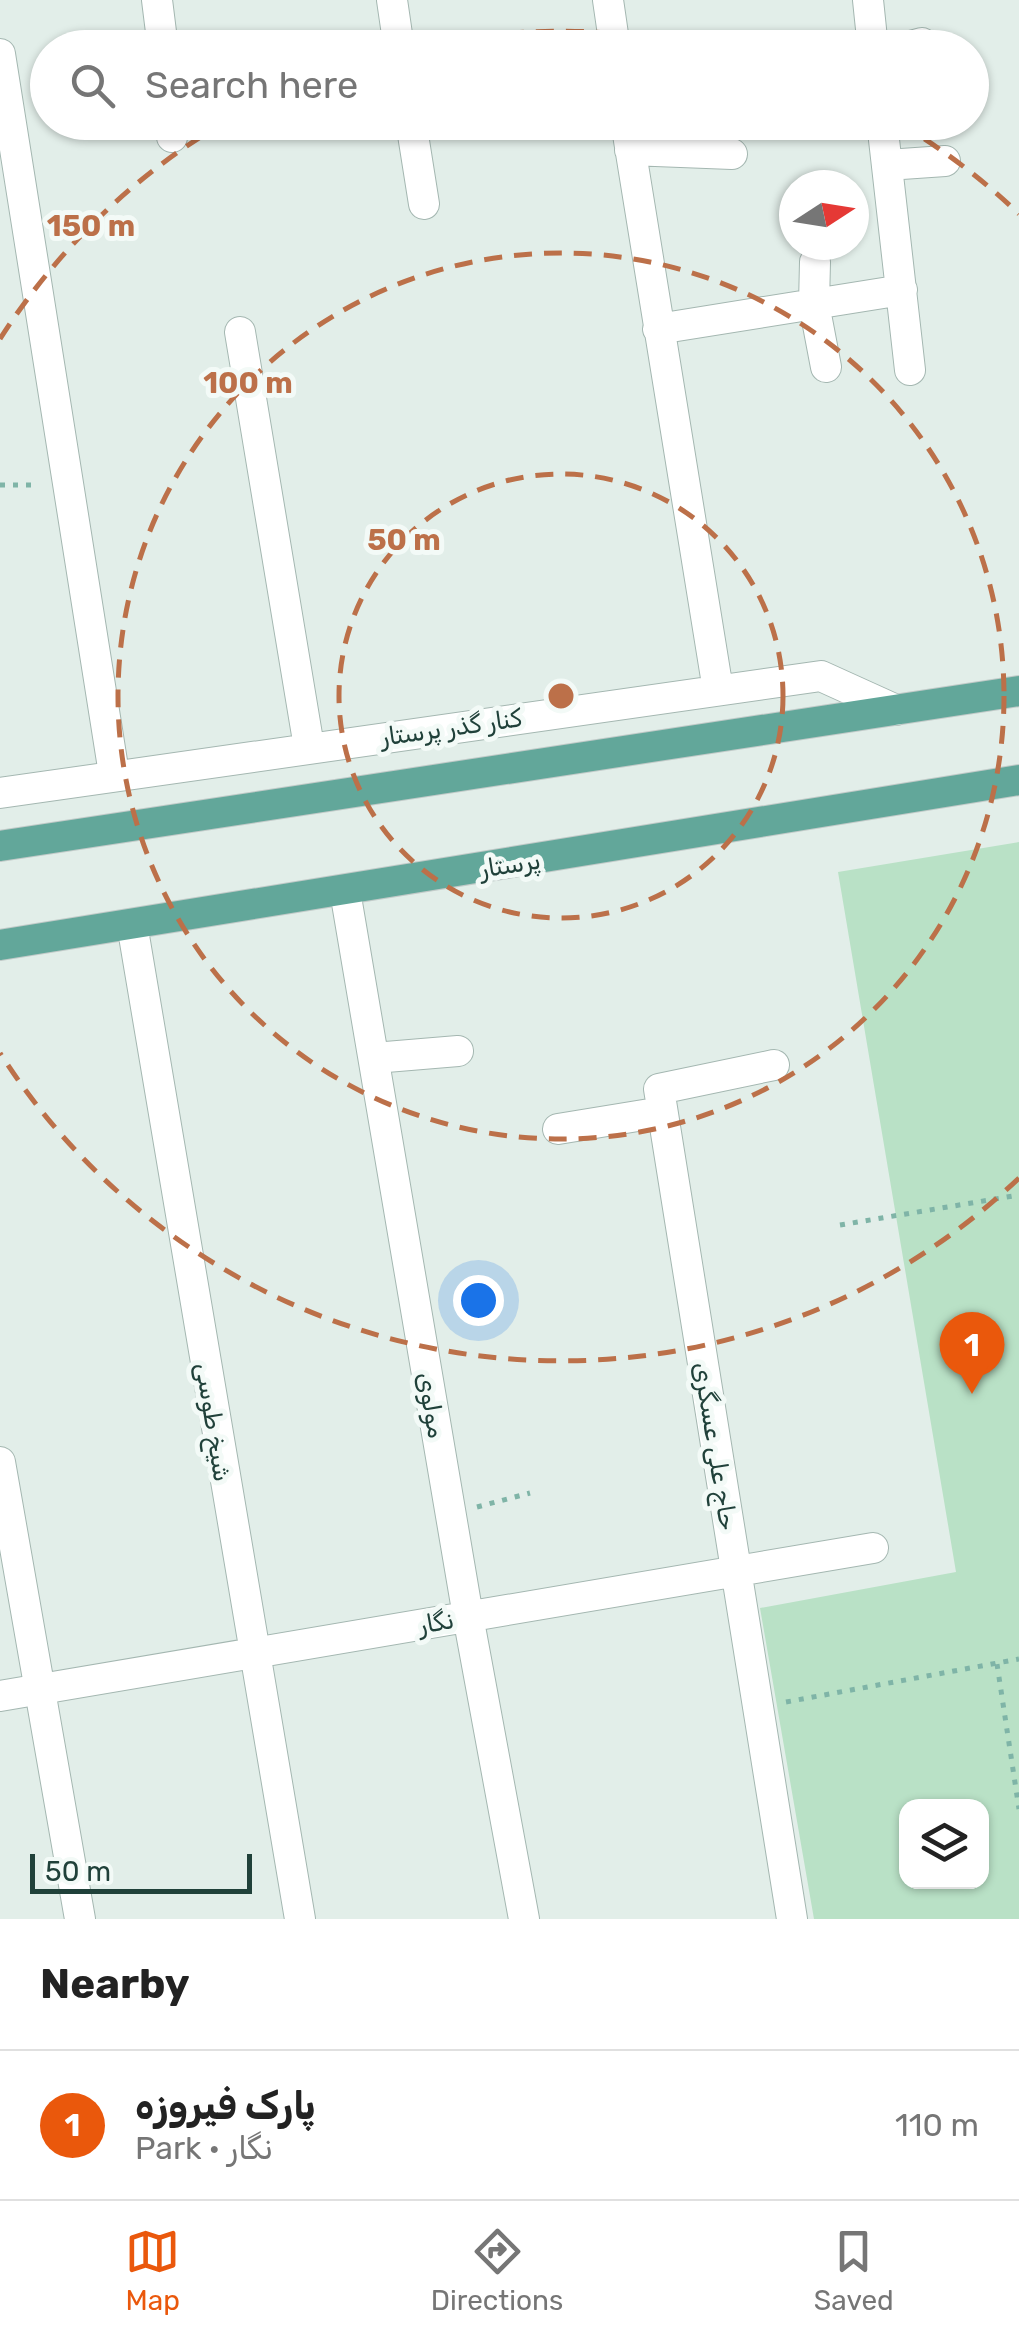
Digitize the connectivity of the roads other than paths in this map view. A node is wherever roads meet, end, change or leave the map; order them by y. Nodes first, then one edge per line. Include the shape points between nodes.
1 (158, 0) edge
2 (392, 0) edge
3 (608, 0) edge
4 (868, 0) edge
5 (160, 30) edge
6 (396, 30) edge
7 (612, 30) edge
8 (871, 30) edge
9 (0, 54) edge
10 (414, 140) edge
11 (629, 140) edge
12 (651, 140) edge
13 (884, 140) edge
14 (732, 154) dead end
15 (944, 161) dead end
16 (887, 164) junction
17 (424, 204) dead end
18 (814, 262) dead end
19 (902, 290) junction
20 (814, 304) junction
21 (658, 329) junction
22 (240, 332) dead end
23 (826, 367) dead end
24 (910, 370) dead end
25 (718, 690) junction
26 (1019, 691) edge
27 (896, 710) junction
28 (310, 747) junction
29 (114, 774) junction
30 (1019, 780) edge
31 (0, 792) edge
32 (0, 846) edge
33 (346, 890) junction
34 (132, 924) junction
35 (0, 945) edge
36 (458, 1051) dead end
37 (374, 1058) junction
38 (774, 1064) dead end
39 (662, 1112) junction
40 (558, 1129) dead end
41 (0, 1462) edge
42 (873, 1548) dead end
43 (736, 1571) junction
44 (468, 1616) junction
45 (252, 1652) junction
46 (38, 1689) junction
47 (0, 1696) edge
48 (80, 1919) edge
49 (300, 1919) edge
50 (524, 1919) edge
51 (792, 1919) edge

1 - 5 street
2 - 6 street
3 - 7 street
4 - 8 street
9 - 29 street
10 - 17 street
11 - 21 street
12 - 14 street
13 - 16 street
15 - 16 street
16 - 19 street
18 - 20 street
19 - 20 street
19 - 24 street
20 - 21 street
20 - 23 street
21 - 25 street
22 - 28 street
25 - 27 street, کنار گذر پرستار via 821,676
25 - 28 street, کنار گذر پرستار
26 - 27 main road
27 - 32 main road
28 - 29 street, کنار گذر پرستار
29 - 31 street, کنار گذر پرستار
30 - 33 main road, پرستار
33 - 34 main road, پرستار
33 - 37 street, مولوی
34 - 35 main road, پرستار
34 - 45 street, شیخ طوسی
36 - 37 street
37 - 44 street, مولوی
38 - 39 street via 659,1089
39 - 40 street
39 - 43 street, حاج علی عسگری
41 - 46 street
42 - 43 street, نگار
43 - 44 street, نگار
43 - 51 street, حاج علی عسگری
44 - 45 street, نگار
44 - 50 street, مولوی
45 - 46 street, نگار
45 - 49 street, شیخ طوسی
46 - 47 street, نگار
46 - 48 street

